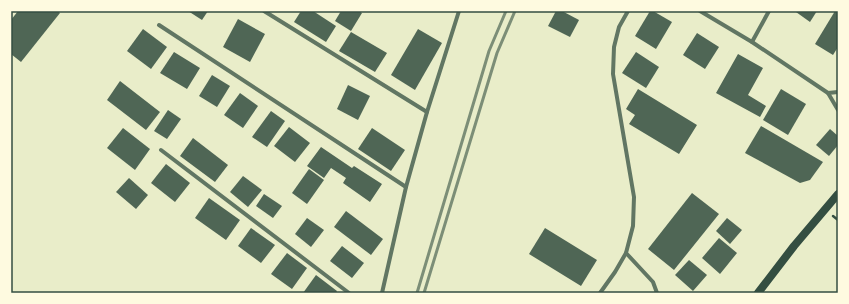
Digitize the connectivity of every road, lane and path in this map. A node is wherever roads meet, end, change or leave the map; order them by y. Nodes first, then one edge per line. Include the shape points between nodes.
1 (264, 11) edge
2 (459, 11) edge
3 (628, 11) edge
4 (700, 11) edge
5 (769, 11) edge
6 (159, 25) dead end
7 (752, 42) junction
8 (838, 92) edge
9 (828, 93) junction
10 (838, 110) edge
11 (427, 112) junction
12 (161, 150) dead end
13 (406, 187) junction
14 (838, 194) edge
15 (626, 253) junction
16 (349, 293) edge
17 (382, 293) edge
18 (600, 293) edge
19 (657, 293) edge
20 (758, 293) edge

1 - 11 street
2 - 11 street
3 - 15 street via 619,27 612,74 634,197 633,226
4 - 7 street
5 - 7 street
6 - 13 street
7 - 9 street
8 - 9 street
9 - 10 street
11 - 13 street
12 - 16 street
13 - 17 street
14 - 20 main road
15 - 18 street
15 - 19 street via 653,282

